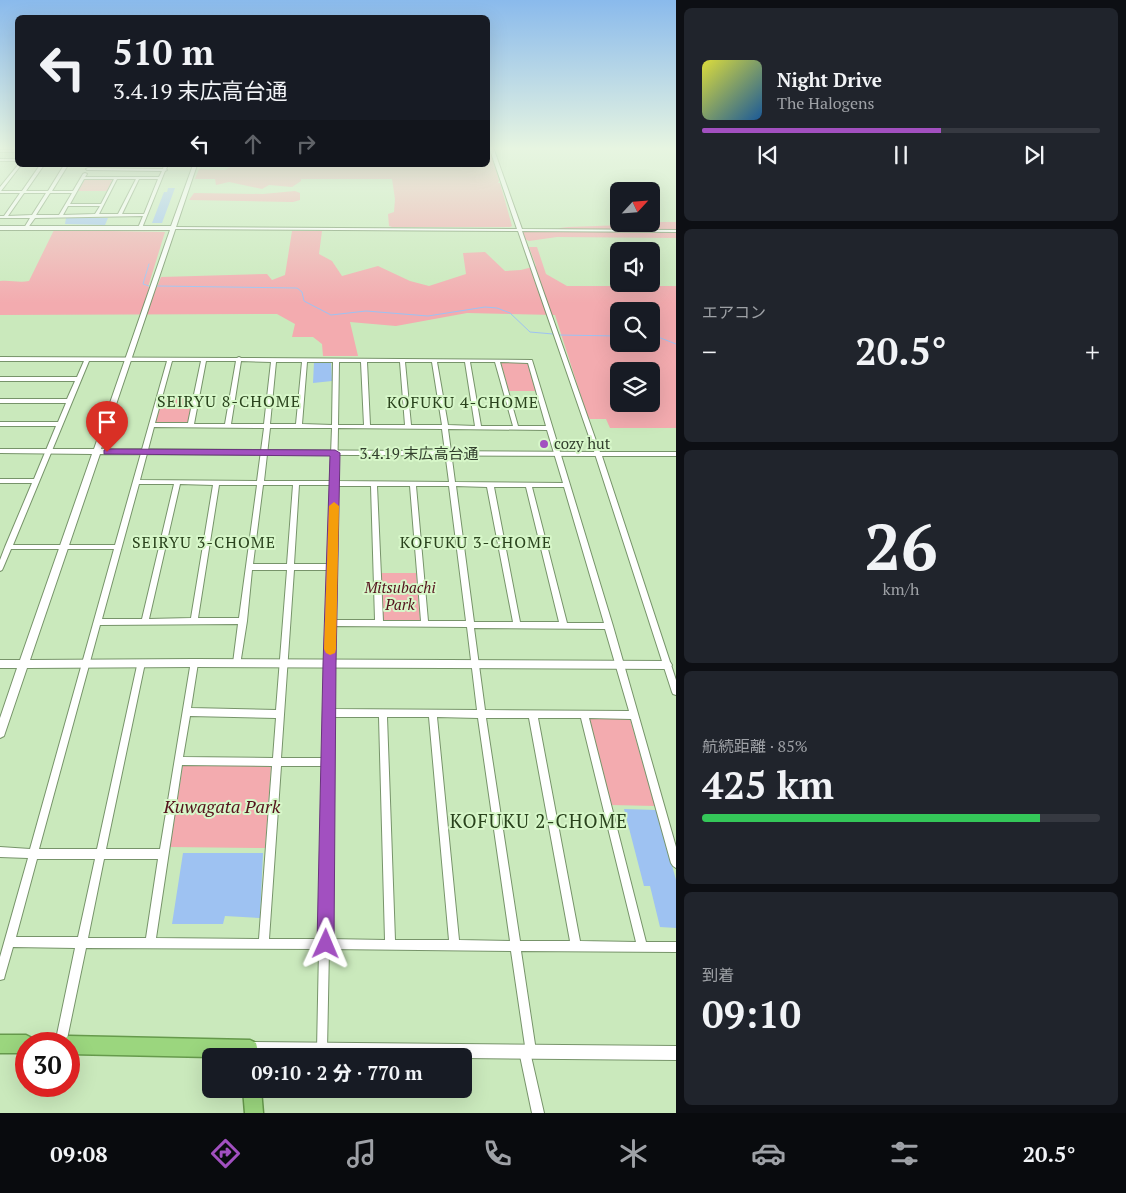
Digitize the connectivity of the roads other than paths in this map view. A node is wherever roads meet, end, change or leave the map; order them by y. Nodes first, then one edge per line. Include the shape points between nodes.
1 (17, 199) edge
2 (45, 199) edge
3 (71, 199) edge
4 (105, 199) edge
5 (128, 199) edge
6 (152, 199) edge
7 (183, 199) edge
8 (509, 199) edge
9 (67, 205) junction
10 (102, 205) junction
11 (61, 215) junction
12 (97, 215) junction
13 (120, 215) junction
14 (145, 215) junction
15 (3, 217) edge
16 (33, 217) junction
17 (0, 228) edge
18 (26, 228) junction
19 (140, 228) junction
20 (173, 228) junction
21 (519, 230) junction
22 (676, 231) edge
23 (0, 359) edge
24 (87, 359) junction
25 (129, 359) junction
26 (170, 359) junction
27 (204, 359) junction
28 (239, 360) junction
29 (274, 360) junction
30 (305, 360) junction
31 (336, 360) junction
32 (364, 360) junction
33 (402, 360) junction
34 (434, 361) junction
35 (467, 361) junction
36 (497, 361) junction
37 (0, 378) edge
38 (79, 379) junction
39 (0, 401) edge
40 (70, 401) junction
41 (0, 424) edge
42 (60, 424) junction
43 (152, 425) junction
44 (190, 425) junction
45 (228, 426) junction
46 (267, 426) junction
47 (300, 426) junction
48 (336, 426) junction
49 (367, 427) junction
50 (408, 427) junction
51 (445, 427) junction
52 (478, 428) junction
53 (516, 428) junction
54 (550, 428) junction
55 (0, 451) edge
56 (49, 452) junction
57 (97, 452) junction
58 (144, 452) junction
59 (264, 453) junction
60 (335, 453) junction
61 (448, 454) junction
62 (598, 454) junction
63 (676, 454) edge
64 (558, 455) junction
65 (0, 481) edge
66 (36, 481) junction
67 (136, 482) junction
68 (177, 483) junction
69 (216, 483) junction
70 (260, 484) junction
71 (296, 484) junction
72 (334, 484) junction
73 (374, 484) junction
74 (413, 484) junction
75 (452, 484) junction
76 (490, 484) junction
77 (528, 484) junction
78 (567, 484) junction
79 (65, 546) junction
80 (118, 547) junction
81 (8, 548) junction
82 (250, 567) junction
83 (290, 567) junction
84 (333, 567) junction
85 (0, 568) edge
86 (243, 621) junction
87 (96, 622) junction
88 (145, 622) junction
89 (194, 622) junction
90 (332, 623) junction
91 (379, 624) junction
92 (425, 624) junction
93 (470, 624) junction
94 (517, 625) junction
95 (564, 626) junction
96 (608, 626) junction
97 (87, 662) junction
98 (194, 662) junction
99 (141, 663) junction
100 (237, 663) junction
101 (284, 663) junction
102 (0, 664) edge
103 (25, 664) junction
104 (330, 664) junction
105 (475, 665) junction
106 (667, 665) junction
107 (620, 666) junction
108 (676, 692) edge
109 (188, 712) junction
110 (330, 713) junction
111 (280, 714) junction
112 (383, 714) junction
113 (433, 714) junction
114 (482, 714) junction
115 (533, 715) junction
116 (584, 715) junction
117 (634, 715) junction
118 (0, 733) edge
119 (180, 761) junction
120 (277, 762) junction
121 (328, 762) junction
122 (0, 852) edge
123 (33, 854) junction
124 (100, 854) junction
125 (164, 854) junction
126 (676, 863) edge
127 (82, 941) junction
128 (9, 942) junction
129 (150, 942) junction
130 (264, 944) junction
131 (326, 944) junction
132 (390, 945) junction
133 (454, 945) junction
134 (515, 945) junction
135 (576, 946) junction
136 (642, 947) junction
137 (676, 947) edge
138 (0, 975) edge
139 (63, 1032) edge
140 (0, 1044) edge
141 (15, 1044) edge
142 (80, 1045) edge
143 (322, 1048) edge
144 (202, 1051) edge
145 (472, 1051) edge
146 (527, 1051) junction
147 (676, 1054) edge
148 (253, 1098) edge
149 (254, 1113) edge
150 (538, 1113) edge

1 - 15 street
2 - 16 street
3 - 9 street
4 - 10 street
5 - 13 street
6 - 14 street
7 - 20 street
8 - 21 street
9 - 10 street
9 - 11 street
10 - 12 street
11 - 12 street
11 - 16 street
12 - 13 street
13 - 14 street
14 - 19 street
15 - 16 street
16 - 18 street
17 - 18 street
18 - 19 street
19 - 20 street
20 - 21 street
20 - 25 street
21 - 22 street
21 - 62 street
23 - 24 street
24 - 25 street
24 - 38 street
25 - 26 street
25 - 57 street
26 - 27 street
26 - 43 street
27 - 28 street
27 - 44 street
28 - 29 street
28 - 45 street
29 - 30 street
29 - 46 street
30 - 31 street
30 - 47 street
31 - 32 street
31 - 48 street
32 - 33 street
32 - 49 street
33 - 34 street
33 - 50 street
34 - 35 street
34 - 51 street
35 - 36 street
35 - 52 street
36 - 53 street
36 - 54 street via 530,361
37 - 38 street
38 - 40 street
39 - 40 street
40 - 42 street
41 - 42 street
42 - 56 street
43 - 44 street
43 - 58 street
44 - 45 street
45 - 46 street
46 - 47 street
46 - 59 street
47 - 48 street
48 - 49 street
48 - 60 street
49 - 50 street
50 - 51 street
51 - 52 street
51 - 61 street
52 - 53 street
53 - 54 street
54 - 64 street
55 - 56 street, 3.4.19 末広高台通
56 - 57 street, 3.4.19 末広高台通
56 - 66 street
57 - 58 street, 3.4.19 末広高台通
57 - 79 street
58 - 59 street, 3.4.19 末広高台通
58 - 67 street
59 - 60 street, 3.4.19 末広高台通
59 - 70 street
60 - 61 street, 3.4.19 末広高台通
60 - 72 street
61 - 64 street, 3.4.19 末広高台通
61 - 75 street
62 - 63 street
62 - 64 street, 3.4.19 末広高台通
62 - 106 street
64 - 78 street
65 - 66 street
66 - 81 street
67 - 68 street
67 - 80 street
68 - 69 street
68 - 88 street
69 - 70 street
69 - 89 street
70 - 71 street
70 - 82 street
71 - 72 street
71 - 83 street
72 - 73 street
72 - 84 street
73 - 74 street
73 - 91 street
74 - 75 street
74 - 92 street
75 - 76 street
75 - 93 street
76 - 77 street
76 - 94 street
77 - 78 street
77 - 95 street
78 - 96 street
79 - 80 street
79 - 81 street
79 - 103 street
80 - 87 street
81 - 85 street
82 - 83 street
82 - 86 street
83 - 84 street
83 - 101 street
84 - 90 street
86 - 89 street
86 - 100 street
87 - 88 street
87 - 97 street
88 - 89 street
90 - 91 street
90 - 104 street
91 - 92 street
92 - 93 street
93 - 94 street
93 - 105 street
94 - 95 street
95 - 96 street
96 - 107 street
97 - 99 street
97 - 103 street
97 - 123 street
98 - 99 street
98 - 100 street
98 - 109 street
99 - 124 street
100 - 101 street
101 - 104 street
101 - 111 street
102 - 103 street
103 - 118 street
104 - 105 street
104 - 110 street
105 - 107 street
105 - 114 street
106 - 107 street
106 - 108 street
107 - 117 street
109 - 111 street
109 - 119 street
110 - 112 street
110 - 121 street
111 - 120 street
112 - 113 street
112 - 132 street
113 - 114 street
113 - 133 street
114 - 115 street
114 - 134 street
115 - 116 street
115 - 135 street
116 - 117 street
116 - 136 street
117 - 126 street
119 - 120 street
119 - 125 street
120 - 121 street
120 - 130 street
121 - 131 street
122 - 123 street
123 - 124 street
123 - 128 street
124 - 125 street
124 - 127 street
125 - 129 street
127 - 128 street
127 - 129 street
127 - 139 street
128 - 138 street
129 - 130 street
130 - 131 street
131 - 132 street
131 - 143 street
132 - 133 street
133 - 134 street
134 - 135 street
134 - 146 street
135 - 136 street
136 - 137 street
140 - 141 highway
142 - 144 highway
145 - 146 street
146 - 147 street
146 - 150 street
148 - 149 highway

